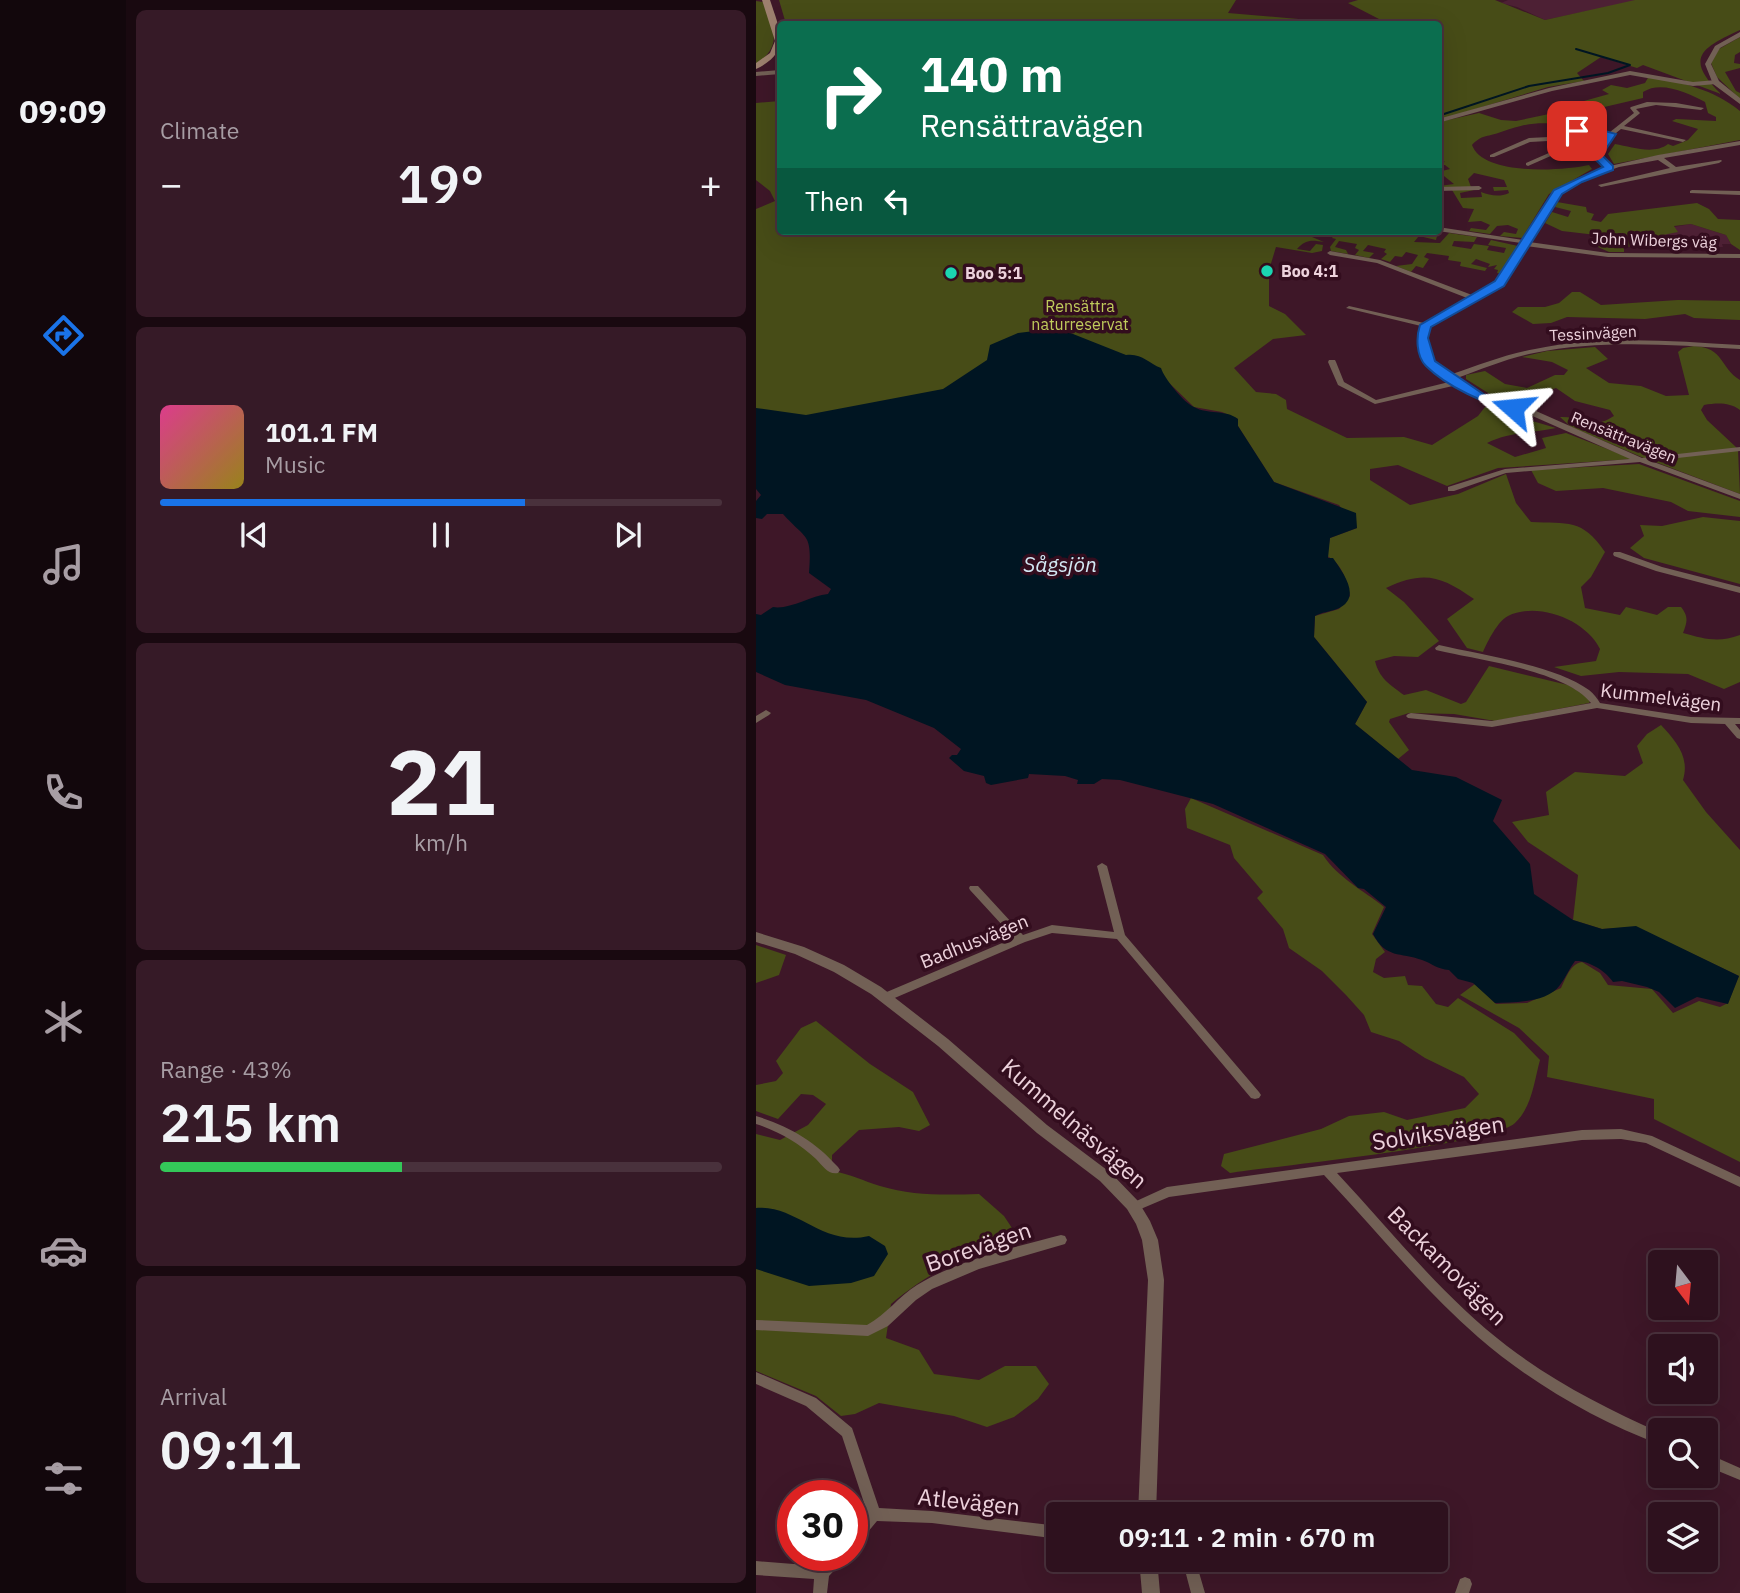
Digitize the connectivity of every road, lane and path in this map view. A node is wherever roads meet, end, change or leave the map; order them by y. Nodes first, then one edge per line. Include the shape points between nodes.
1 (766, 0) edge
2 (1740, 34) edge
3 (777, 35) edge
4 (777, 45) edge
5 (756, 67) edge
6 (777, 72) edge
7 (756, 74) edge
8 (1716, 82) junction
9 (1740, 102) edge
10 (1701, 108) dead end
11 (1442, 120) edge
12 (1619, 127) junction
13 (1611, 134) junction
14 (1569, 138) junction
15 (1683, 140) dead end
16 (1740, 143) edge
17 (1492, 156) dead end
18 (1658, 157) junction
19 (1719, 161) dead end
20 (1528, 163) dead end
21 (1609, 168) junction
22 (1675, 169) junction
23 (1601, 185) dead end
24 (1479, 188) dead end
25 (1442, 189) edge
26 (1692, 192) dead end
27 (1740, 193) edge
28 (1442, 230) edge
29 (1526, 243) junction
30 (1330, 253) dead end
31 (1740, 256) edge
32 (1473, 298) junction
33 (1349, 308) dead end
34 (1425, 325) junction
35 (1740, 347) edge
36 (1332, 362) dead end
37 (1455, 380) junction
38 (1740, 449) edge
39 (1642, 460) junction
40 (1451, 489) dead end
41 (1740, 497) edge
42 (1617, 554) dead end
43 (1740, 590) edge
44 (1439, 648) dead end
45 (1597, 705) junction
46 (766, 713) dead end
47 (1411, 716) dead end
48 (756, 720) edge
49 (1740, 721) edge
50 (1729, 723) junction
51 (1740, 736) edge
52 (1102, 866) dead end
53 (974, 888) dead end
54 (1120, 936) junction
55 (756, 937) edge
56 (1021, 939) junction
57 (886, 996) junction
58 (1255, 1095) dead end
59 (756, 1121) edge
60 (1326, 1168) junction
61 (834, 1170) dead end
62 (1740, 1182) edge
63 (1136, 1206) junction
64 (1061, 1240) dead end
65 (756, 1325) edge
66 (756, 1378) edge
67 (1648, 1433) edge
68 (1718, 1464) edge
69 (1740, 1474) edge
70 (1148, 1502) edge
71 (874, 1514) junction
72 (868, 1521) edge
73 (1046, 1531) edge
74 (756, 1568) edge
75 (1149, 1572) edge
76 (822, 1573) joint
77 (1193, 1574) dead end
78 (820, 1593) edge
79 (1151, 1593) edge
80 (1198, 1593) edge

1 - 3 main road
2 - 8 street via 1711,54 1709,69
4 - 5 main road
6 - 7 street
8 - 9 street
8 - 11 street via 1630,73 1550,89
10 - 12 street via 1639,104 1633,108 1637,113
12 - 13 street
12 - 15 street
13 - 14 street via 1581,130
13 - 21 street via 1597,156
14 - 17 street via 1529,140
14 - 20 street via 1559,150
16 - 18 street
18 - 21 street
18 - 22 street
19 - 22 street
21 - 29 street via 1558,192
22 - 23 street
24 - 25 street
26 - 27 street
28 - 29 street, John Wibergs väg
29 - 31 street, John Wibergs väg via 1610,255
29 - 32 street via 1500,284
30 - 32 street via 1378,261
32 - 34 street
33 - 34 street
34 - 37 street, Rensättravägen via 1426,357
35 - 37 street, Tessinvägen via 1556,348 1518,355
36 - 37 street, Tessinvägen via 1341,383 1375,402
37 - 39 street, Rensättravägen via 1481,397 1524,409
38 - 39 street
39 - 40 street via 1505,471
39 - 41 street, Rensättravägen
42 - 43 street
44 - 45 street via 1563,678 1588,691
45 - 47 street, Kummelvägen via 1492,724
45 - 50 street, Kummelvägen
46 - 48 street
49 - 50 street, Kummelvägen
50 - 51 street
52 - 54 street
53 - 56 street
54 - 56 street, Badhusvägen via 1052,929
54 - 58 street
55 - 57 street, Kummelnäsvägen via 828,961
56 - 57 street, Badhusvägen
57 - 63 street, Kummelnäsvägen
59 - 61 street via 797,1138
60 - 62 street, Solviksvägen via 1621,1134 1648,1139
60 - 63 street, Solviksvägen via 1167,1192
60 - 67 street, Backamovägen via 1482,1333 1561,1391
63 - 70 street, Kummelnäsvägen via 1151,1241 1157,1291
64 - 65 street, Borevägen via 926,1286 868,1331
66 - 71 street via 811,1402 847,1432
68 - 69 street
71 - 72 street
71 - 73 street, Atlevägen
74 - 76 street
75 - 79 street
76 - 78 street
77 - 80 street

